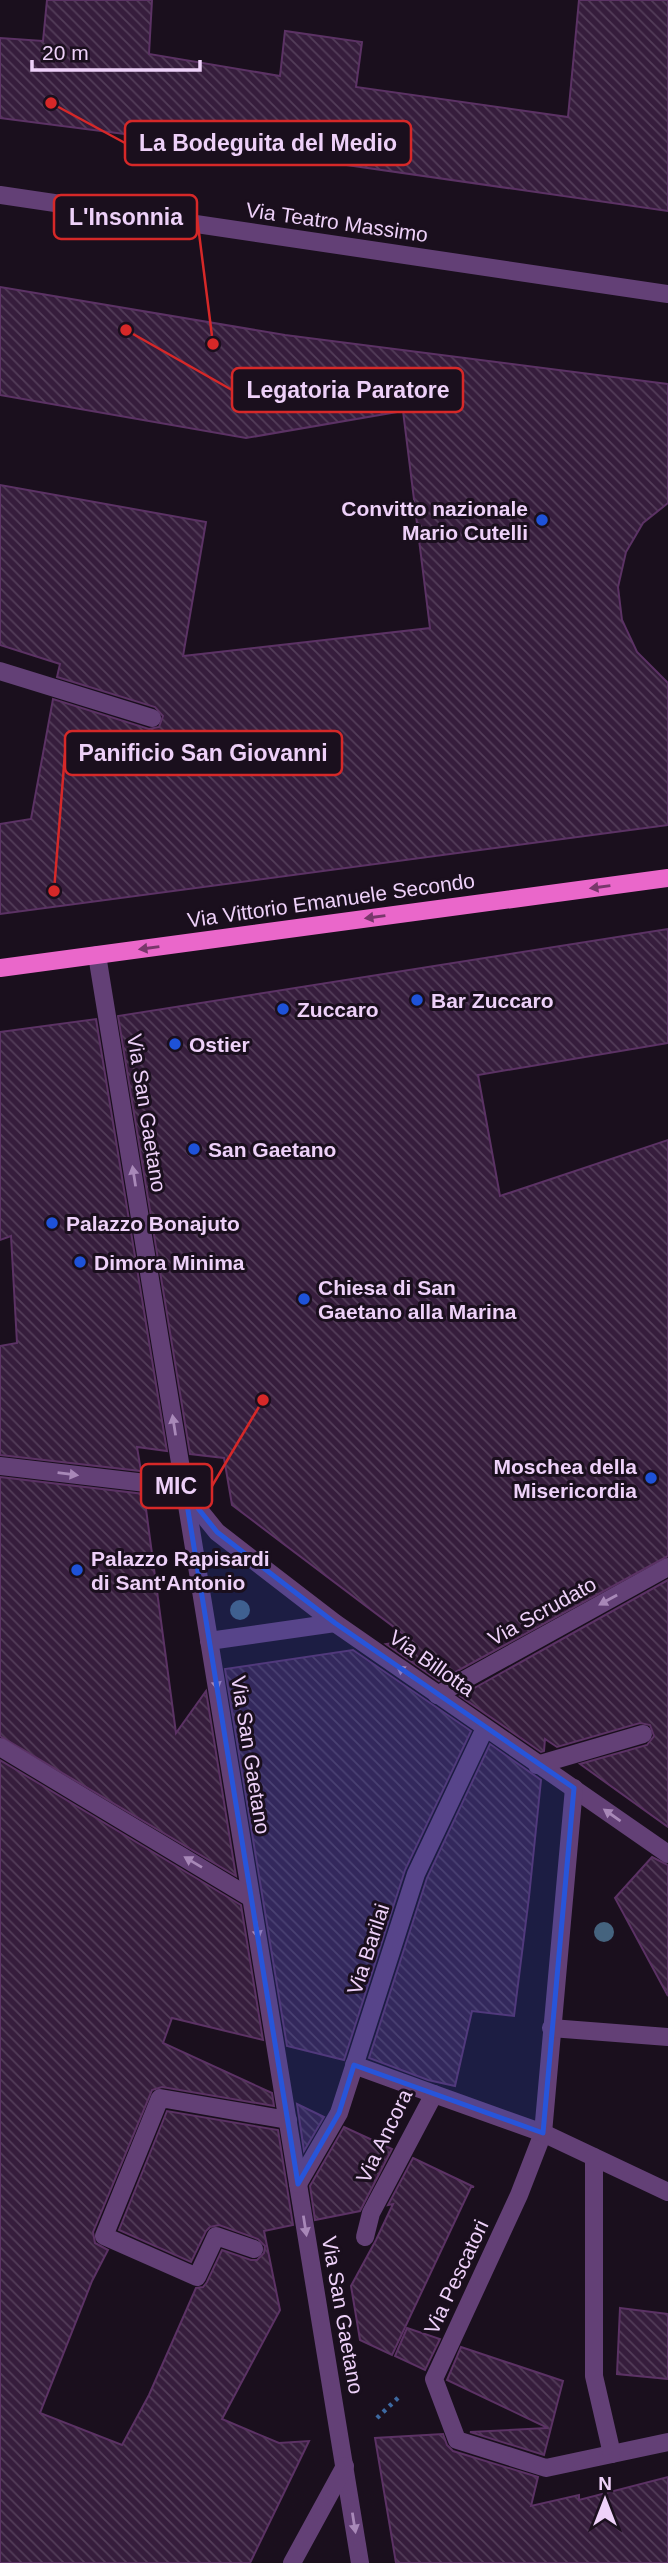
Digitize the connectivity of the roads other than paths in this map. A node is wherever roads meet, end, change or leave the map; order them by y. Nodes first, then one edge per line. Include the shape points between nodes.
1 (0, 195) edge
2 (668, 294) edge
3 (0, 671) edge
4 (152, 718) dead end
5 (668, 878) edge
6 (97, 955) junction
7 (0, 968) edge
8 (0, 1466) edge
9 (185, 1492) junction
10 (668, 1567) edge
11 (335, 1623) junction
12 (209, 1641) junction
13 (437, 1695) junction
14 (485, 1728) junction
15 (643, 1734) dead end
16 (0, 1747) edge
17 (537, 1765) junction
18 (574, 1788) junction
19 (668, 1854) edge
20 (251, 1898) junction
21 (551, 2028) junction
22 (668, 2037) edge
23 (354, 2065) junction
24 (434, 2094) junction
25 (288, 2120) junction
26 (542, 2133) junction
27 (594, 2157) junction
28 (298, 2184) junction
29 (668, 2192) edge
30 (365, 2237) dead end
31 (254, 2249) dead end
32 (668, 2442) edge
33 (612, 2454) junction
34 (344, 2458) junction
35 (292, 2563) edge
36 (360, 2563) edge

1 - 2 street, Via Teatro Massimo
3 - 4 street
5 -> 6 main road, Via Vittorio Emanuele Secondo
6 - 7 main road, Via Vittorio Emanuele Secondo
9 -> 6 street, Via San Gaetano
8 -> 9 street
9 - 11 street, Via Billotta via 217,1532
9 - 12 street, Via San Gaetano
10 -> 13 street, Via Scrudato
11 - 12 street
13 -> 11 street, Via Billotta
12 -> 20 street, Via San Gaetano
13 - 14 street, Via Billotta
14 - 17 street, Via Billotta
14 - 23 street, Via Barilai via 416,1874
15 - 17 street
20 -> 16 street
17 - 18 street, Via Billotta
19 -> 18 street, Via Billotta
18 - 21 street, Via Pescatori
20 -> 25 street, Via San Gaetano
21 - 22 street
21 - 26 street, Via Pescatori
23 - 24 street, Via Ancora
23 - 28 street, Via Barilai via 339,2113
24 - 26 street
24 - 30 street, Via Ancora via 371,2213
25 - 28 street, Via San Gaetano
25 - 31 street via 160,2098 104,2236 197,2277 216,2236
26 - 27 street
26 - 33 street, Via Pescatori via 519,2195 434,2379 457,2440 546,2468
27 - 29 street
27 - 33 street via 594,2376
28 -> 34 street, Via San Gaetano
32 - 33 street
34 - 35 street
34 -> 36 street, Via San Gaetano

